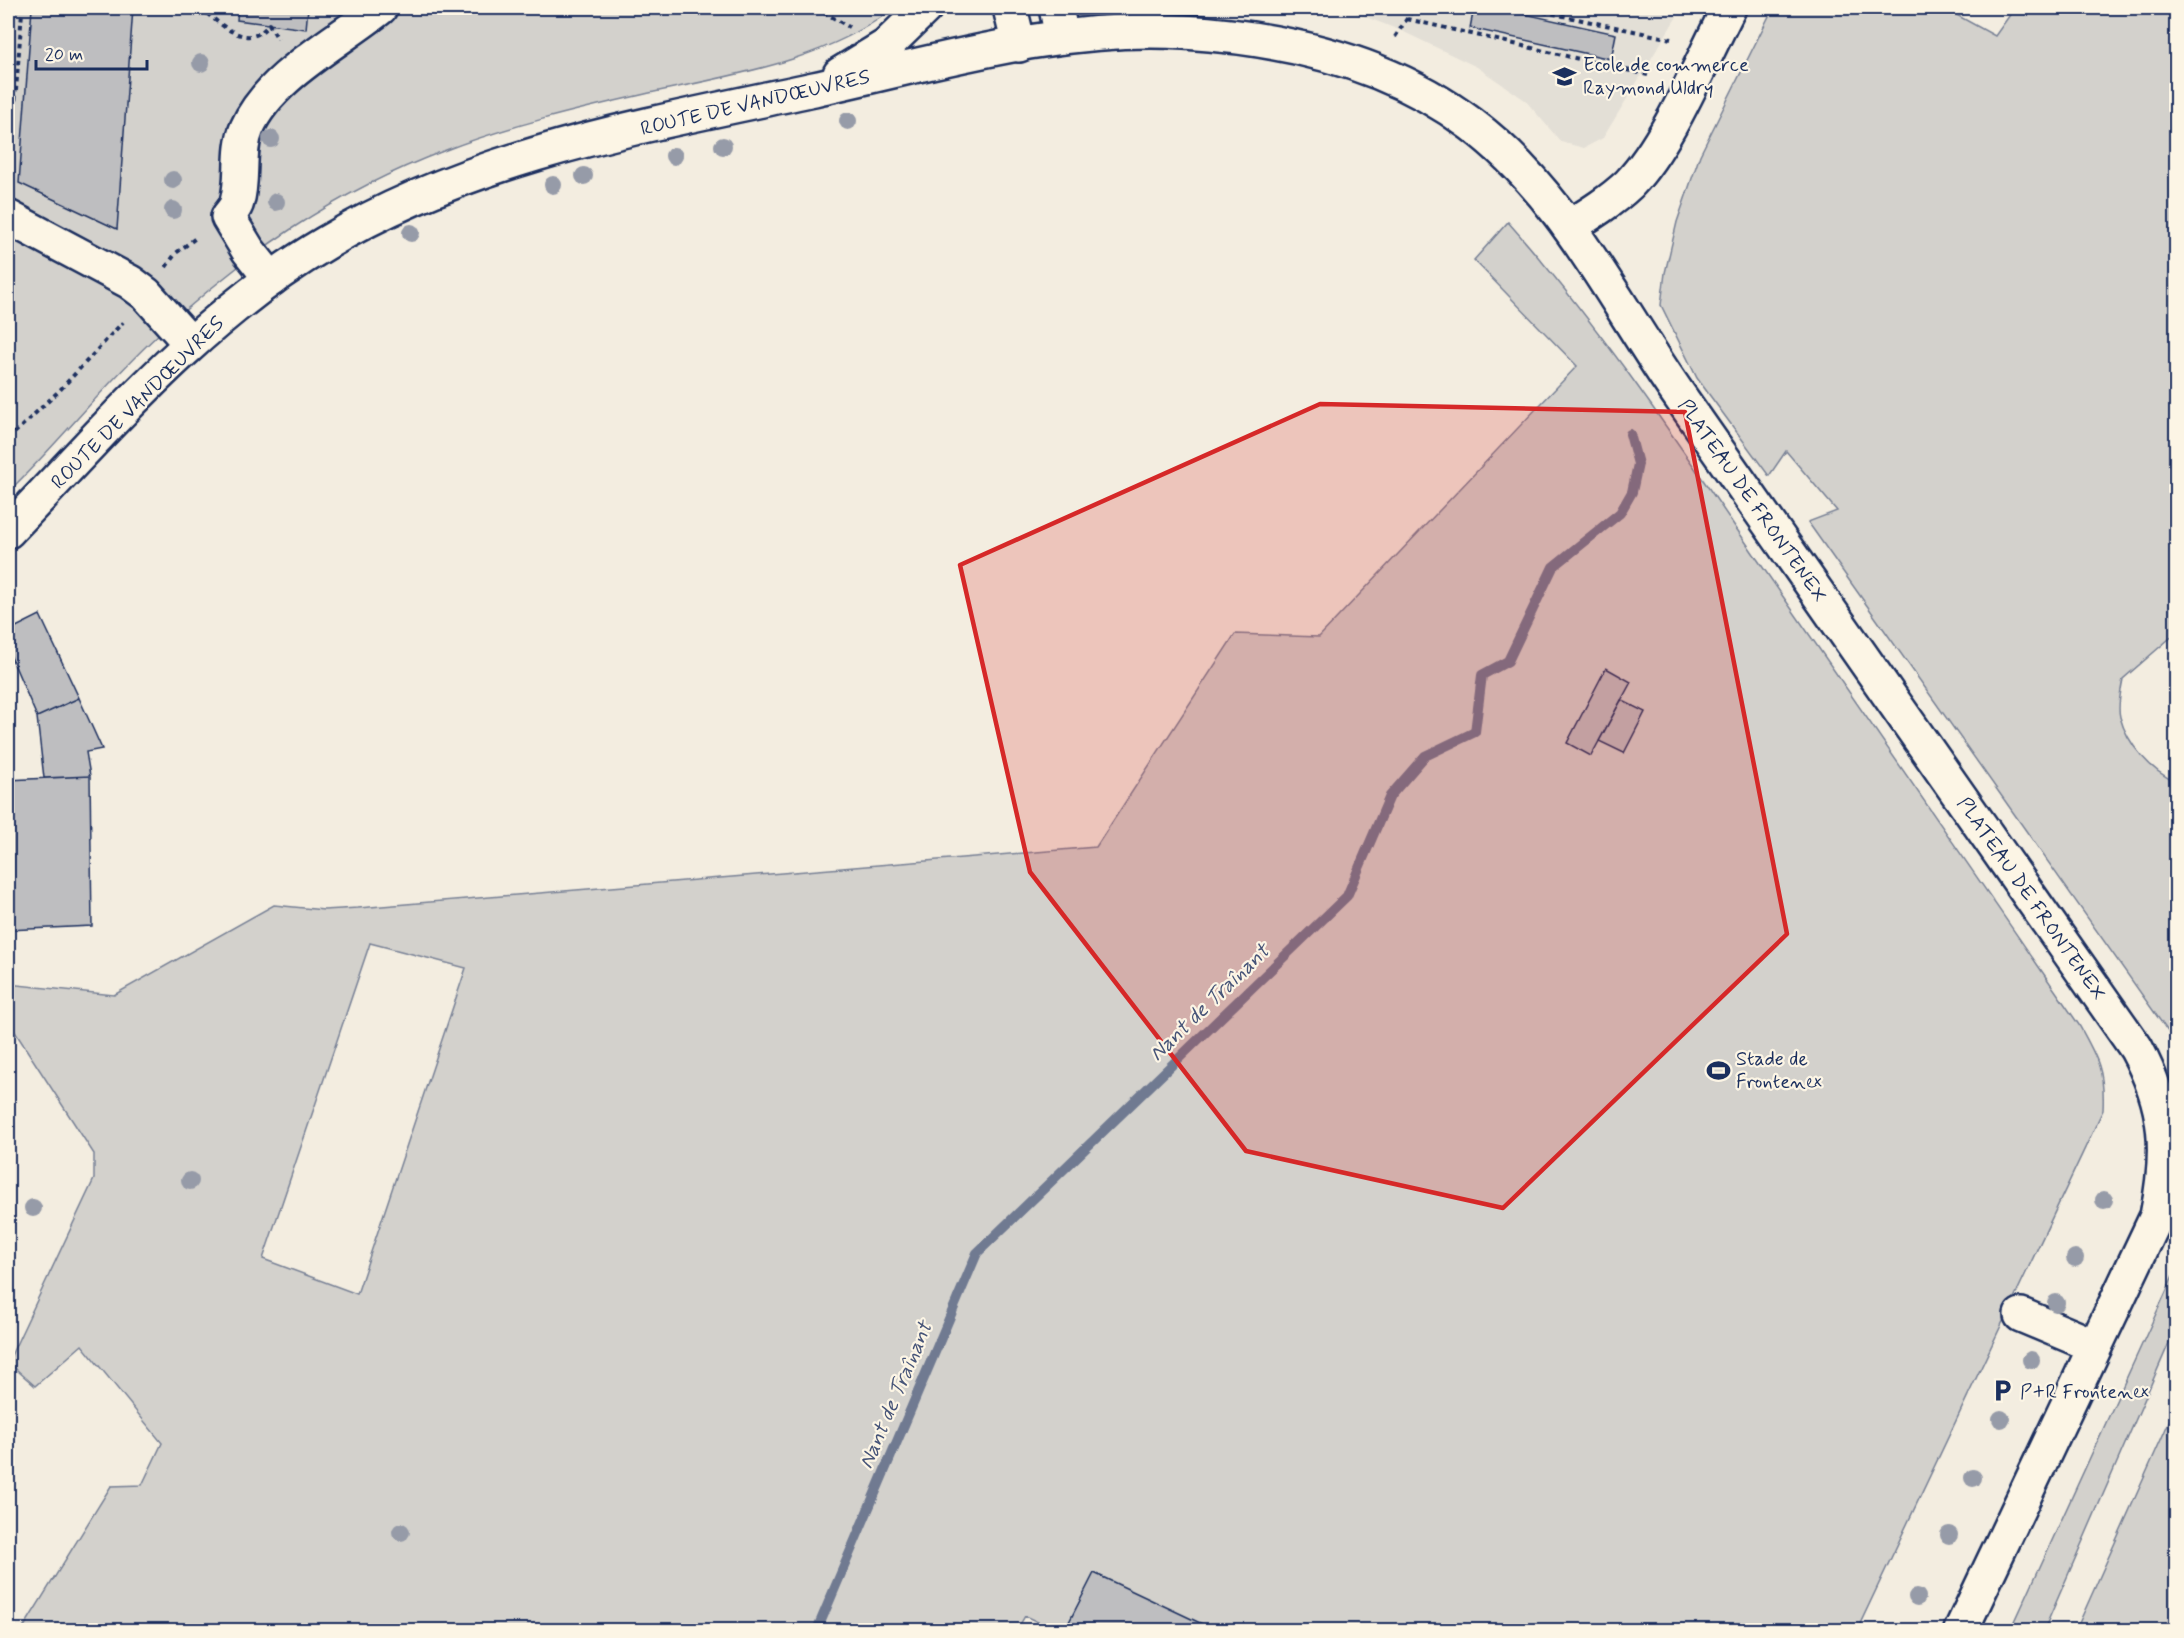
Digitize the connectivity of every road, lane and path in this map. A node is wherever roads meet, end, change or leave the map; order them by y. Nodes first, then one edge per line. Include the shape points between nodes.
1 (200, 8) edge
2 (380, 8) edge
3 (806, 8) edge
4 (925, 8) edge
5 (1010, 8) edge
6 (1173, 8) edge
7 (1414, 8) edge
8 (1526, 8) edge
9 (1729, 8) edge
10 (822, 9) edge
11 (22, 12) dead end
12 (1407, 19) junction
13 (1059, 22) edge
14 (270, 24) dead end
15 (853, 29) dead end
16 (1395, 37) dead end
17 (1671, 39) dead end
18 (1274, 43) junction
19 (1019, 45) junction
20 (1648, 75) dead end
21 (812, 89) junction
22 (9, 183) dead end
23 (8, 217) edge
24 (228, 218) junction
25 (1569, 227) junction
26 (271, 279) junction
27 (147, 294) junction
28 (190, 343) junction
29 (8, 439) edge
30 (8, 531) edge
31 (2167, 1097) edge
32 (2021, 1316) dead end
33 (2096, 1346) junction
34 (1961, 1630) edge

1 - 14 path via 235,35 254,37
2 - 24 main road via 302,66 266,99 247,128 237,202
3 - 10 path
4 - 21 main road via 886,46
5 - 19 main road
6 - 18 main road
7 - 12 path
8 - 17 path
9 - 25 main road via 1646,163 1614,198
10 - 15 path
11 - 22 path
12 - 16 path
12 - 20 path
13 - 18 main road, ROUTE DE VANDŒUVRES via 1110,33 1183,32
13 - 19 main road, ROUTE DE VANDŒUVRES
18 - 25 main road, ROUTE DE VANDŒUVRES via 1322,52 1364,67 1443,105 1474,126 1519,166
19 - 21 main road, ROUTE DE VANDŒUVRES
21 - 26 main road, ROUTE DE VANDŒUVRES via 547,149 477,171 354,227
23 - 27 main road
24 - 26 main road
24 - 27 path via 177,253
25 - 31 main road, PLATEAU DE FRONTENEX via 1661,369
26 - 28 main road, ROUTE DE VANDŒUVRES
27 - 28 main road
27 - 29 path via 59,391
28 - 30 main road, ROUTE DE VANDŒUVRES
31 - 33 main road, PLATEAU DE FRONTENEX via 2165,1175 2157,1216
32 - 33 main road
33 - 34 main road, PLATEAU DE FRONTENEX

